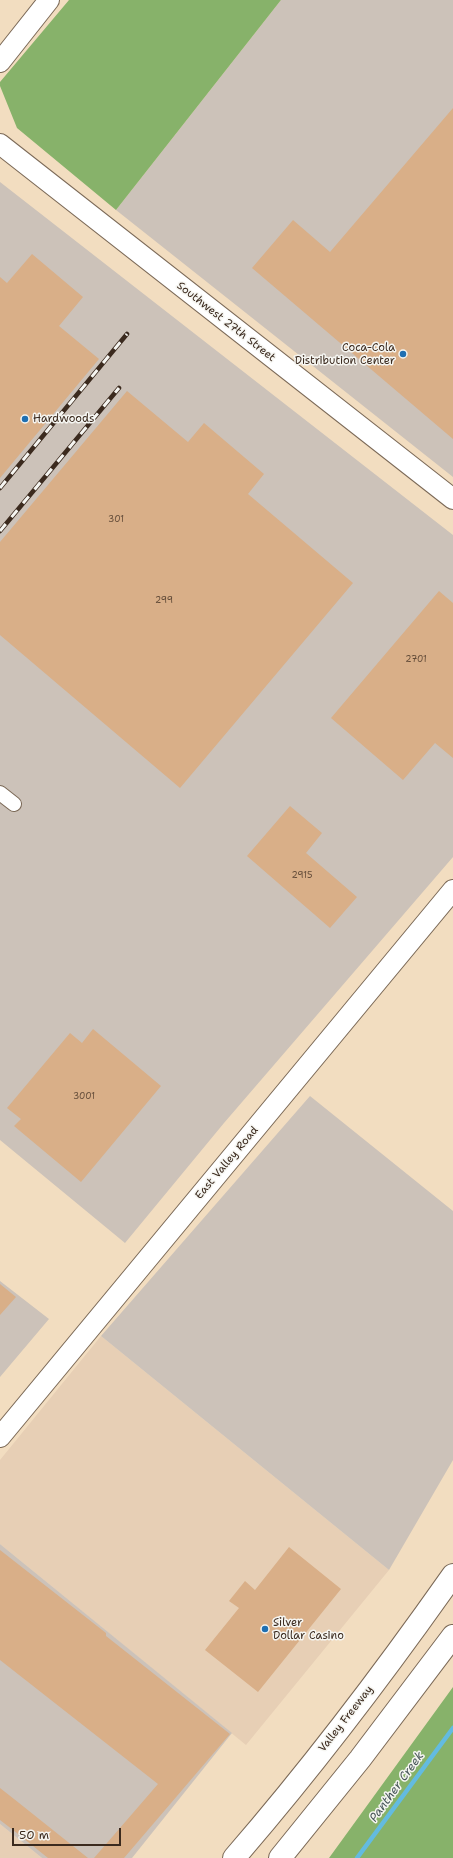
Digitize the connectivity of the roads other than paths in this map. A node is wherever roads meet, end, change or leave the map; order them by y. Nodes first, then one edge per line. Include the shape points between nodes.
1 (49, 0) edge
2 (0, 62) edge
3 (0, 144) edge
4 (453, 499) edge
5 (0, 793) edge
6 (14, 804) dead end
7 (453, 890) edge
8 (0, 1437) edge
9 (453, 1575) edge
10 (453, 1636) edge
11 (453, 1656) edge
12 (234, 1858) edge
13 (280, 1858) edge
14 (295, 1858) edge

1 - 2 street
3 - 4 street, Southwest 27th Street
5 - 6 street
7 - 8 street, East Valley Road
9 - 12 highway, Valley Freeway via 301,1778
10 - 13 highway via 365,1753
11 - 14 highway via 390,1740

